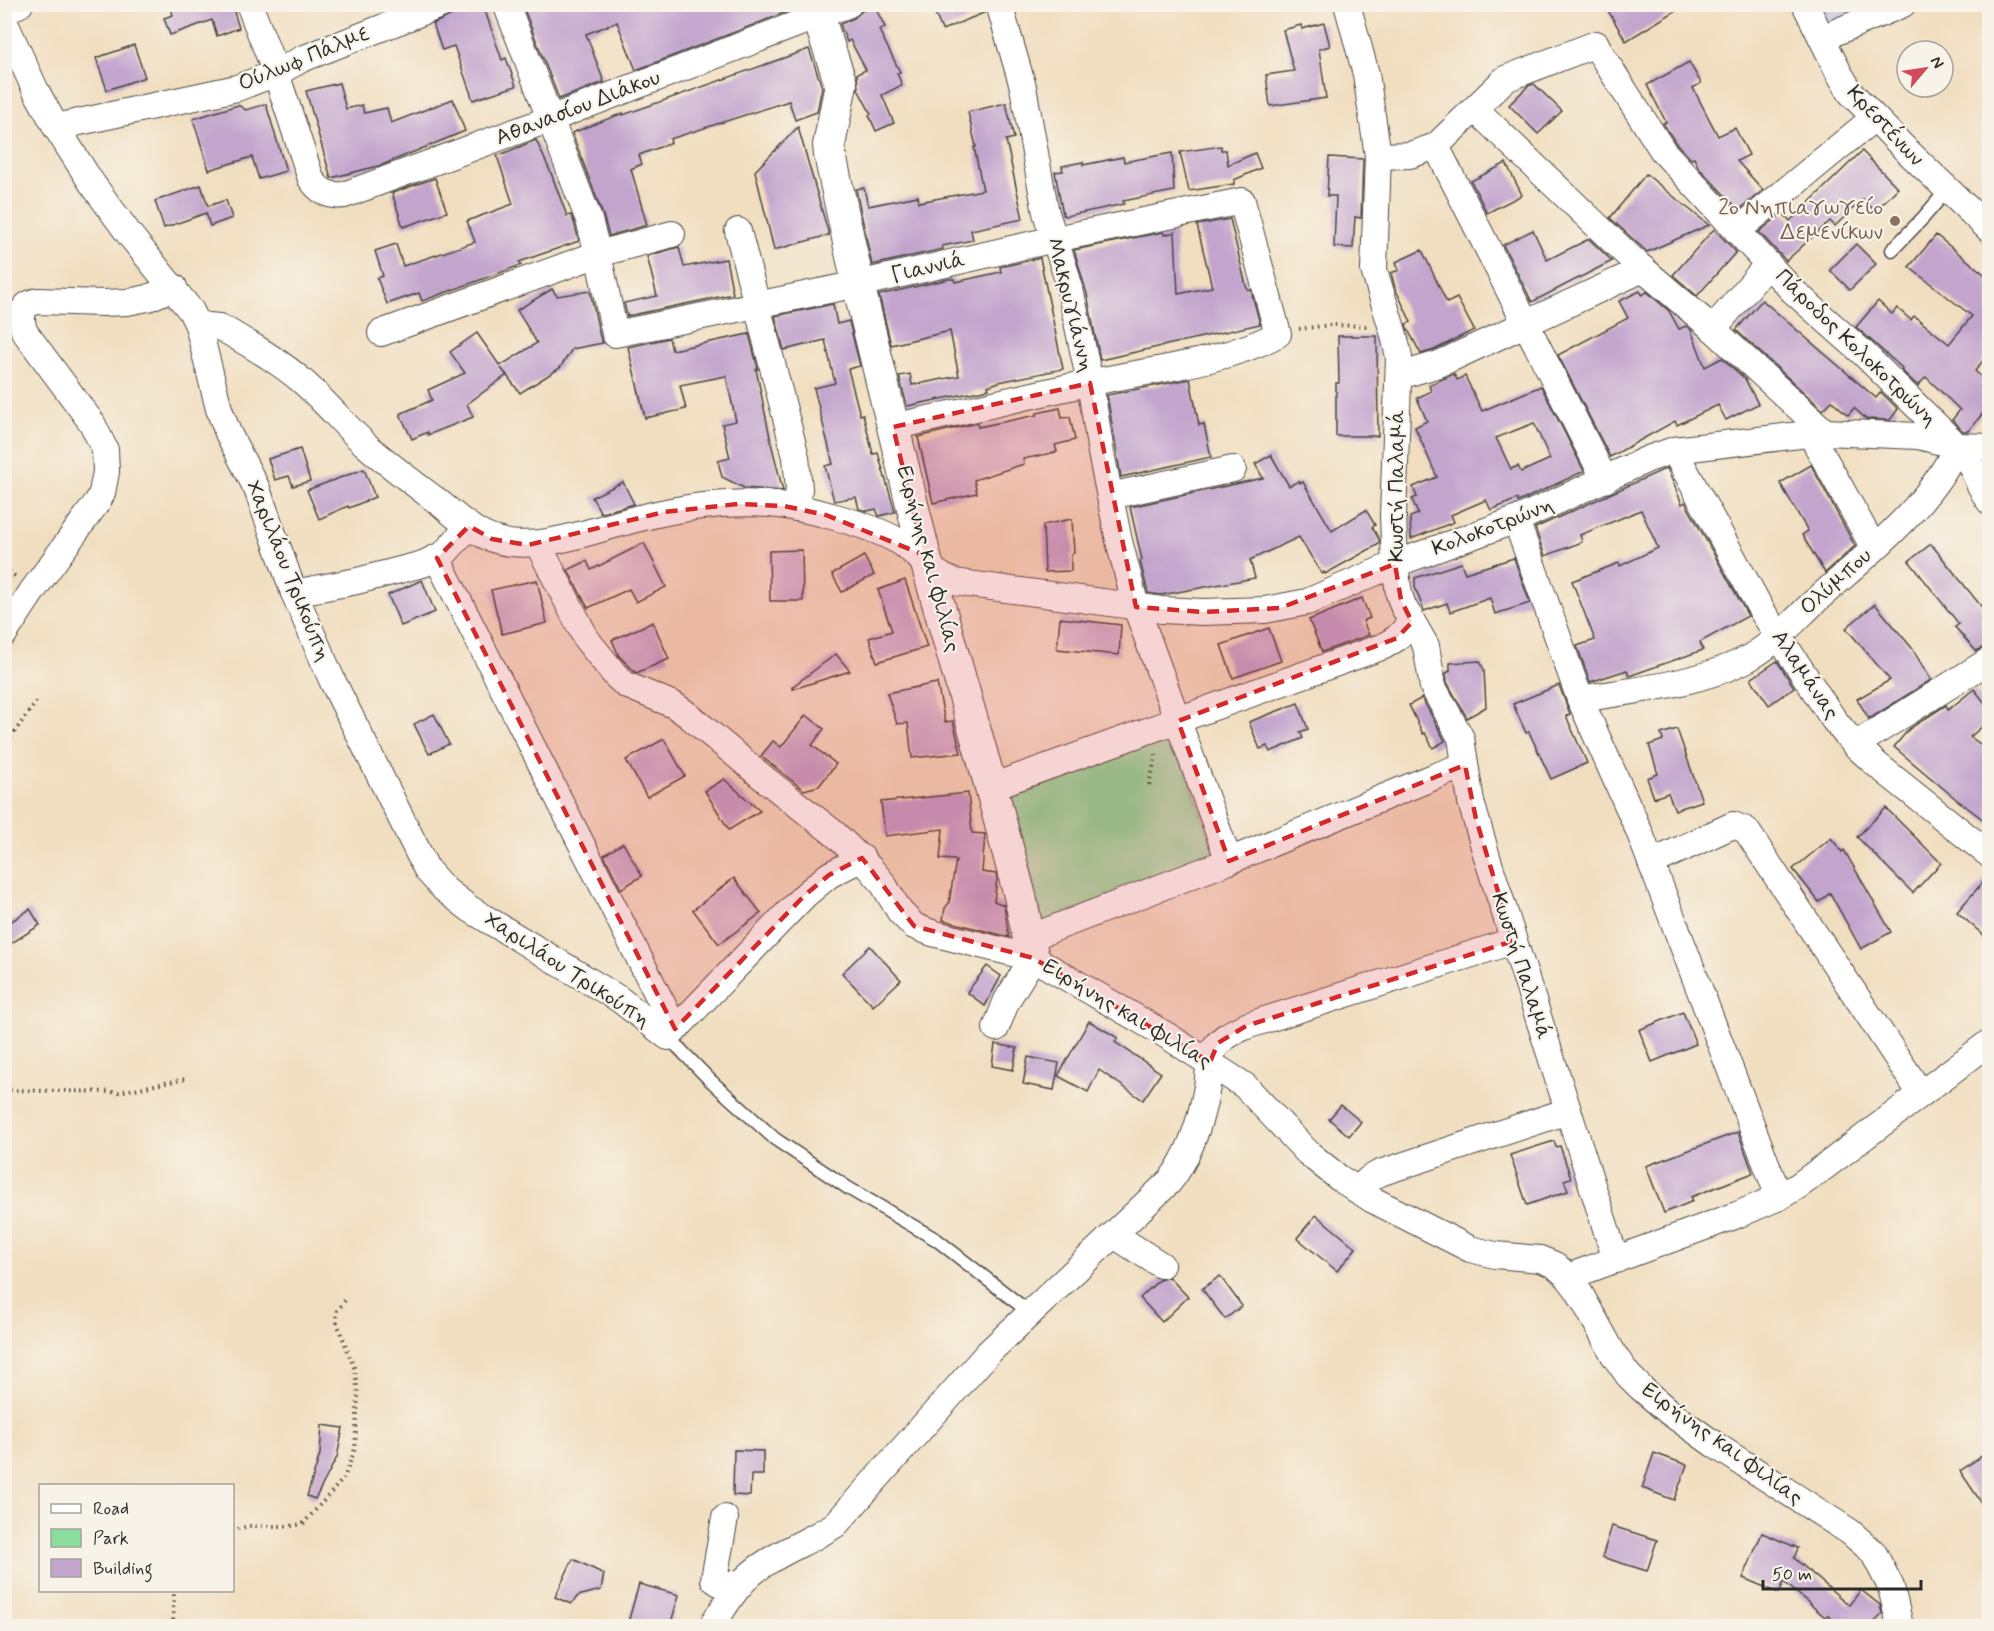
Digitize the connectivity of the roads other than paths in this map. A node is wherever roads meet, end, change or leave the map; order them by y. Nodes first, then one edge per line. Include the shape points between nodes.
1 (20, 4) edge
2 (249, 4) edge
3 (443, 4) edge
4 (506, 4) edge
5 (849, 4) edge
6 (999, 4) edge
7 (1347, 4) edge
8 (1805, 4) edge
9 (1903, 4) edge
10 (817, 10) edge
11 (4, 11) edge
12 (4, 21) edge
13 (1821, 38) junction
14 (276, 73) junction
15 (1475, 109) junction
16 (1874, 118) junction
17 (549, 119) junction
18 (56, 127) junction
19 (1436, 146) junction
20 (1378, 156) junction
21 (1947, 190) junction
22 (1989, 230) edge
23 (738, 231) dead end
24 (1737, 231) junction
25 (672, 234) dead end
26 (1055, 239) junction
27 (1892, 250) dead end
28 (598, 254) junction
29 (1767, 264) junction
30 (1643, 269) junction
31 (858, 284) junction
32 (174, 287) junction
33 (756, 304) junction
34 (13, 305) edge
35 (1526, 324) junction
36 (198, 325) junction
37 (1713, 329) junction
38 (381, 333) dead end
39 (1399, 376) junction
40 (1090, 383) junction
41 (893, 427) junction
42 (1818, 432) junction
43 (1957, 446) junction
44 (1989, 447) edge
45 (1674, 450) junction
46 (1233, 469) dead end
47 (1605, 480) junction
48 (1110, 496) junction
49 (1989, 502) edge
50 (796, 508) junction
51 (1516, 520) junction
52 (469, 526) junction
53 (538, 544) junction
54 (1874, 548) junction
55 (437, 558) junction
56 (1395, 564) junction
57 (928, 567) junction
58 (294, 594) junction
59 (1136, 607) junction
60 (1412, 622) junction
61 (4, 634) edge
62 (1778, 635) junction
63 (1989, 660) edge
64 (1580, 699) junction
65 (1173, 723) junction
66 (1855, 745) junction
67 (1465, 765) junction
68 (991, 787) junction
69 (1989, 855) edge
70 (862, 858) junction
71 (1229, 861) junction
72 (1651, 863) junction
73 (1513, 941) junction
74 (1031, 948) junction
75 (996, 1028) dead end
76 (672, 1033) junction
77 (1989, 1042) edge
78 (1210, 1062) junction
79 (1921, 1094) junction
80 (1568, 1112) junction
81 (1357, 1190) junction
82 (1779, 1197) junction
83 (1114, 1235) junction
84 (1616, 1260) junction
85 (1161, 1265) dead end
86 (1568, 1277) junction
87 (1029, 1312) junction
88 (724, 1518) dead end
89 (741, 1583) junction
90 (712, 1626) edge
91 (1900, 1626) edge

1 - 11 street
2 - 14 street
3 - 14 street, Ούλωφ Πάλμε
4 - 17 street
5 - 10 street, Αθανασίου Διάκου
6 - 26 street, Μακρυγιάννη via 1023,87 1046,213
7 - 20 street, Κωστή Παλαμά via 1366,74
8 - 13 street, Κρεστένων
9 - 13 street
10 - 17 street, Αθανασίου Διάκου
10 - 31 street, Ειρήνης και Φιλίας via 841,84 829,145
12 - 18 street, Χαριλάου Τρικούπη
13 - 16 street, Κρεστένων via 1845,83
14 - 17 street, Αθανασίου Διάκου via 311,179 315,186 333,196
14 - 18 street, Ούλωφ Πάλμε via 237,88
15 - 19 street
15 - 24 street, Πάροδος Κολοκοτρώνη via 1505,80 1596,44 1657,144
15 - 30 street
16 - 21 street, Κρεστένων
16 - 24 street
17 - 28 street via 585,208
18 - 32 street, Χαριλάου Τρικούπη via 107,206
19 - 20 street via 1410,155
19 - 35 street
20 - 39 street, Κωστή Παλαμά via 1374,270 1392,326
21 - 22 street, Κρεστένων
21 - 27 lane
23 - 33 street
24 - 29 street, Πάροδος Κολοκοτρώνη
25 - 28 street
26 - 31 street, Γιαννιά
26 - 40 street, Μακρυγιάννη
26 - 40 street, Γιαννιά via 1242,201 1278,334 1227,355
28 - 33 street, Γιαννιά via 615,334
28 - 38 street
29 - 37 street
29 - 43 street, Πάροδος Κολοκοτρώνη
30 - 35 street
30 - 37 street
31 - 33 street, Γιαννιά
31 - 41 street, Ειρήνης και Φιλίας
32 - 34 street via 127,302 38,301
32 - 36 street, Χαριλάου Τρικούπη
33 - 50 street via 796,457
34 - 61 street via 27,335 92,423 105,450 106,463 98,501
35 - 39 street via 1439,364
35 - 47 street
36 - 52 street, Κολοκοτρώνη via 219,327 284,366 384,461
36 - 58 street, Χαριλάου Τρικούπη via 219,409 257,489
37 - 42 street
39 - 56 street, Κωστή Παλαμά via 1393,486
40 - 41 street
40 - 48 street, Μακρυγιάννη
41 - 57 street, Ειρήνης και Φιλίας
42 - 43 street, Κολοκοτρώνη via 1918,436
42 - 45 street, Κολοκοτρώνη
42 - 54 street
43 - 44 street, Κολοκοτρώνη
43 - 49 street, Πάροδος Κολοκοτρώνη via 1972,464
43 - 54 street, Ολύμπου via 1933,486
45 - 47 street, Κολοκοτρώνη
45 - 62 street, Αλαμάνας
46 - 48 street
47 - 51 street, Κολοκοτρώνη
48 - 59 street, Μακρυγιάννη
50 - 53 street, Κολοκοτρώνη via 753,504 687,509
50 - 57 street, Κολοκοτρώνη via 893,539
51 - 56 street, Κολοκοτρώνη
51 - 64 street
52 - 53 street, Κολοκοτρώνη via 502,542
52 - 55 street
53 - 70 street via 587,640 616,676 626,685 688,715
54 - 62 street, Ολύμπου
55 - 58 street via 385,575
55 - 76 street
56 - 59 street, Κολοκοτρώνη via 1308,602 1280,608 1203,612
56 - 60 street, Κωστή Παλαμά via 1401,600
57 - 59 street, Κολοκοτρώνη via 954,582
57 - 68 street, Ειρήνης και Φιλίας
58 - 76 street, Χαριλάου Τρικούπη via 360,739 436,882 470,909
59 - 65 street, Μακρυγιάννη
60 - 65 street via 1384,646
60 - 67 street, Κωστή Παλαμά via 1426,646 1433,687 1461,738
62 - 64 street, Ολύμπου via 1745,660 1710,673
62 - 66 street, Αλαμάνας via 1824,706
63 - 66 street
64 - 72 street
65 - 68 street
65 - 71 street, Μακρυγιάννη
66 - 69 street, Αλαμάνας
67 - 71 street
67 - 73 street, Κωστή Παλαμά via 1476,819
68 - 74 street, Ειρήνης και Φιλίας
70 - 74 street via 914,926 932,933
70 - 76 street via 829,875 805,895
71 - 74 street
72 - 79 street via 1733,825 1746,830
72 - 82 street
73 - 78 street via 1246,1026 1218,1043
73 - 80 street, Κωστή Παλαμά
74 - 75 street
74 - 78 street, Ειρήνης και Φιλίας
76 - 87 lane via 710,1080 775,1139 848,1188 938,1240
77 - 79 street
78 - 81 street, Ειρήνης και Φιλίας via 1245,1086 1308,1153
78 - 83 street via 1200,1117 1184,1160 1170,1181
79 - 82 street
80 - 81 street via 1380,1173
80 - 84 street, Κωστή Παλαμά
81 - 86 street, Ειρήνης και Φιλίας via 1470,1249 1545,1261
82 - 84 street
83 - 85 street
83 - 87 street
84 - 86 street
86 - 91 street, Ειρήνης και Φιλίας via 1614,1355 1641,1388 1715,1445 1850,1532 1873,1552 1891,1587
87 - 89 street via 966,1376 836,1524 773,1559
88 - 89 street via 714,1580 725,1585
89 - 90 street

